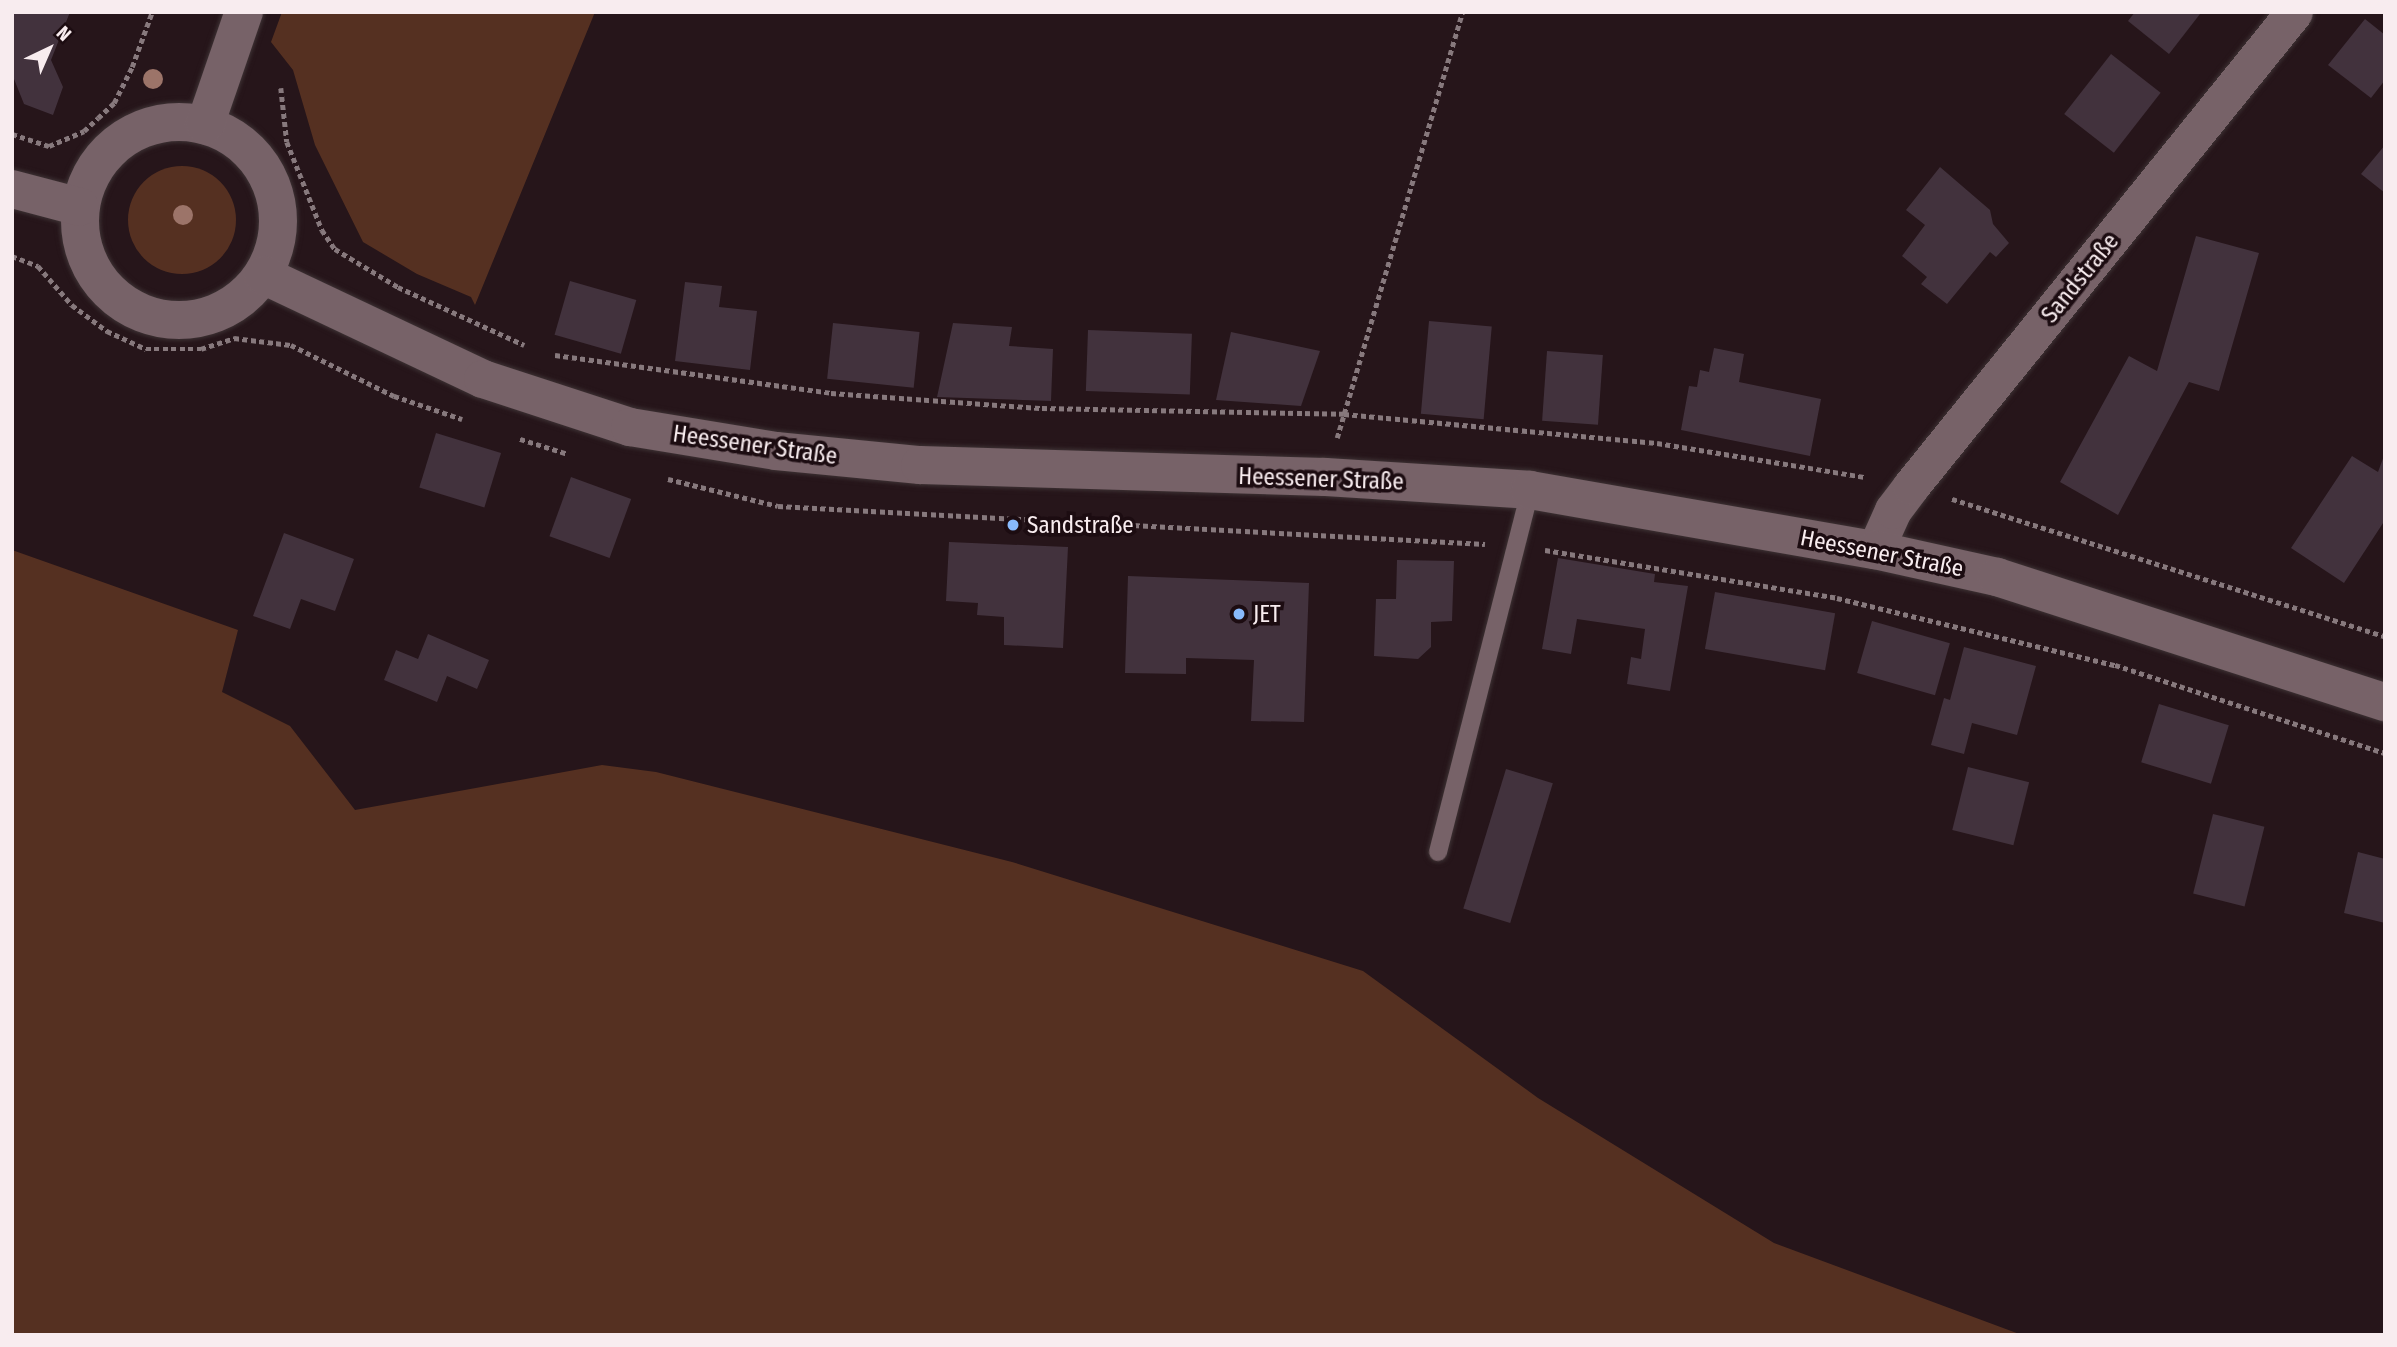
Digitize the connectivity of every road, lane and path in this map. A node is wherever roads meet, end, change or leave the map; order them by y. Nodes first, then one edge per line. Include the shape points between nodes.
1 (152, 12) edge
2 (244, 12) edge
3 (1462, 12) edge
4 (2294, 12) edge
5 (281, 88) dead end
6 (205, 125) junction
7 (12, 134) edge
8 (12, 189) edge
9 (80, 207) junction
10 (12, 256) edge
11 (262, 275) junction
12 (531, 348) dead end
13 (543, 354) dead end
14 (1344, 414) junction
15 (469, 421) dead end
16 (507, 434) dead end
17 (583, 458) dead end
18 (661, 477) dead end
19 (1325, 477) junction
20 (1911, 486) junction
21 (1530, 490) junction
22 (1515, 545) junction
23 (1875, 550) junction
24 (2385, 636) edge
25 (2385, 702) edge
26 (2385, 753) edge
27 (1438, 852) dead end

1 - 7 path via 114,103 84,131 49,146
2 - 6 main road
3 - 14 path
4 - 20 street, Sandstraße
5 - 12 path via 287,142 322,230 335,250 398,287
6 - 9 main road via 172,122 139,130 104,157 91,175
6 - 11 main road via 233,138 256,159 271,186 278,216 276,237
8 - 9 main road
9 - 11 main road via 81,241 93,272 115,298 144,315 177,321 210,316 240,300
10 - 15 path via 38,266 72,305 107,331 146,349 201,349 233,338 291,345 394,396
11 - 19 main road, Heessener Straße via 483,379 630,427 776,451 920,465
13 - 14 path via 831,393 1042,408
14 - 19 path
14 - 20 path via 1657,443
16 - 17 path
18 - 22 path via 778,506
19 - 21 main road, Heessener Straße
20 - 23 street, Sandstraße via 1893,510
20 - 24 path
21 - 22 lane
21 - 23 main road, Heessener Straße
22 - 26 path via 1877,608 2115,665
22 - 27 lane
23 - 25 main road, Heessener Straße via 2058,594

